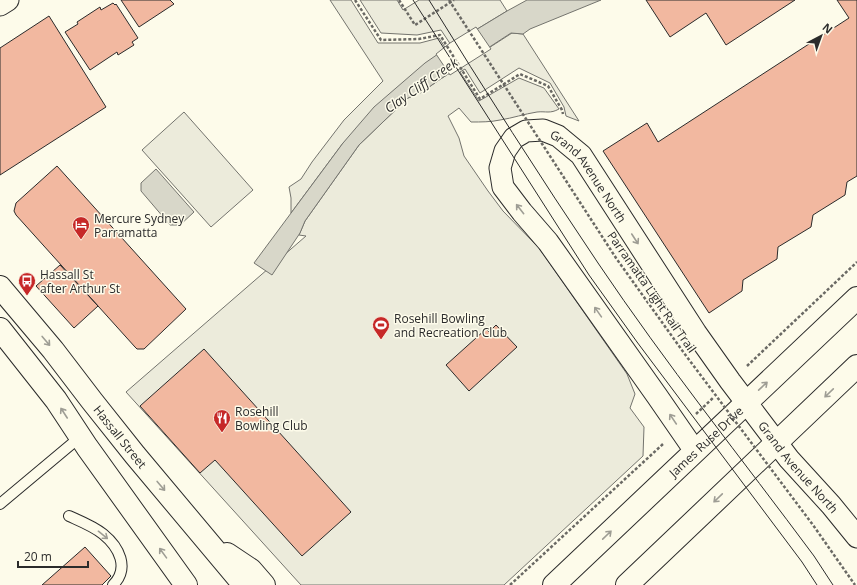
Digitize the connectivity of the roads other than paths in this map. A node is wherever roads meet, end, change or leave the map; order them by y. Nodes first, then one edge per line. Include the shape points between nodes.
1 (8, 0) edge
2 (0, 6) edge
3 (0, 287) edge
4 (857, 298) edge
5 (0, 329) edge
6 (857, 366) edge
7 (746, 402) junction
8 (80, 437) junction
9 (776, 443) junction
10 (695, 451) junction
11 (0, 504) edge
12 (69, 516) dead end
13 (857, 537) edge
14 (208, 541) junction
15 (113, 585) edge
16 (186, 585) edge
17 (244, 585) edge
18 (264, 585) edge
19 (554, 585) edge
20 (626, 585) edge

1 - 2 street
3 -> 14 main road, Hassall Street
7 -> 4 main road, James Ruse Drive
8 -> 5 main road via 56,400
6 -> 9 main road
7 - 9 street, Grand Avenue North
7 - 10 main road, James Ruse Drive
10 -> 7 street, Grand Avenue North via 548,242 504,187 500,168 505,151 514,138 526,131 543,130 558,136 581,155 696,334
8 - 11 lane
16 -> 8 main road
9 - 13 street, Grand Avenue North
9 -> 20 main road
19 -> 10 main road, James Ruse Drive
12 -> 15 lane via 102,533 112,542 122,563 121,575
14 - 17 main road, Hassall Street
14 - 18 main road via 252,570

